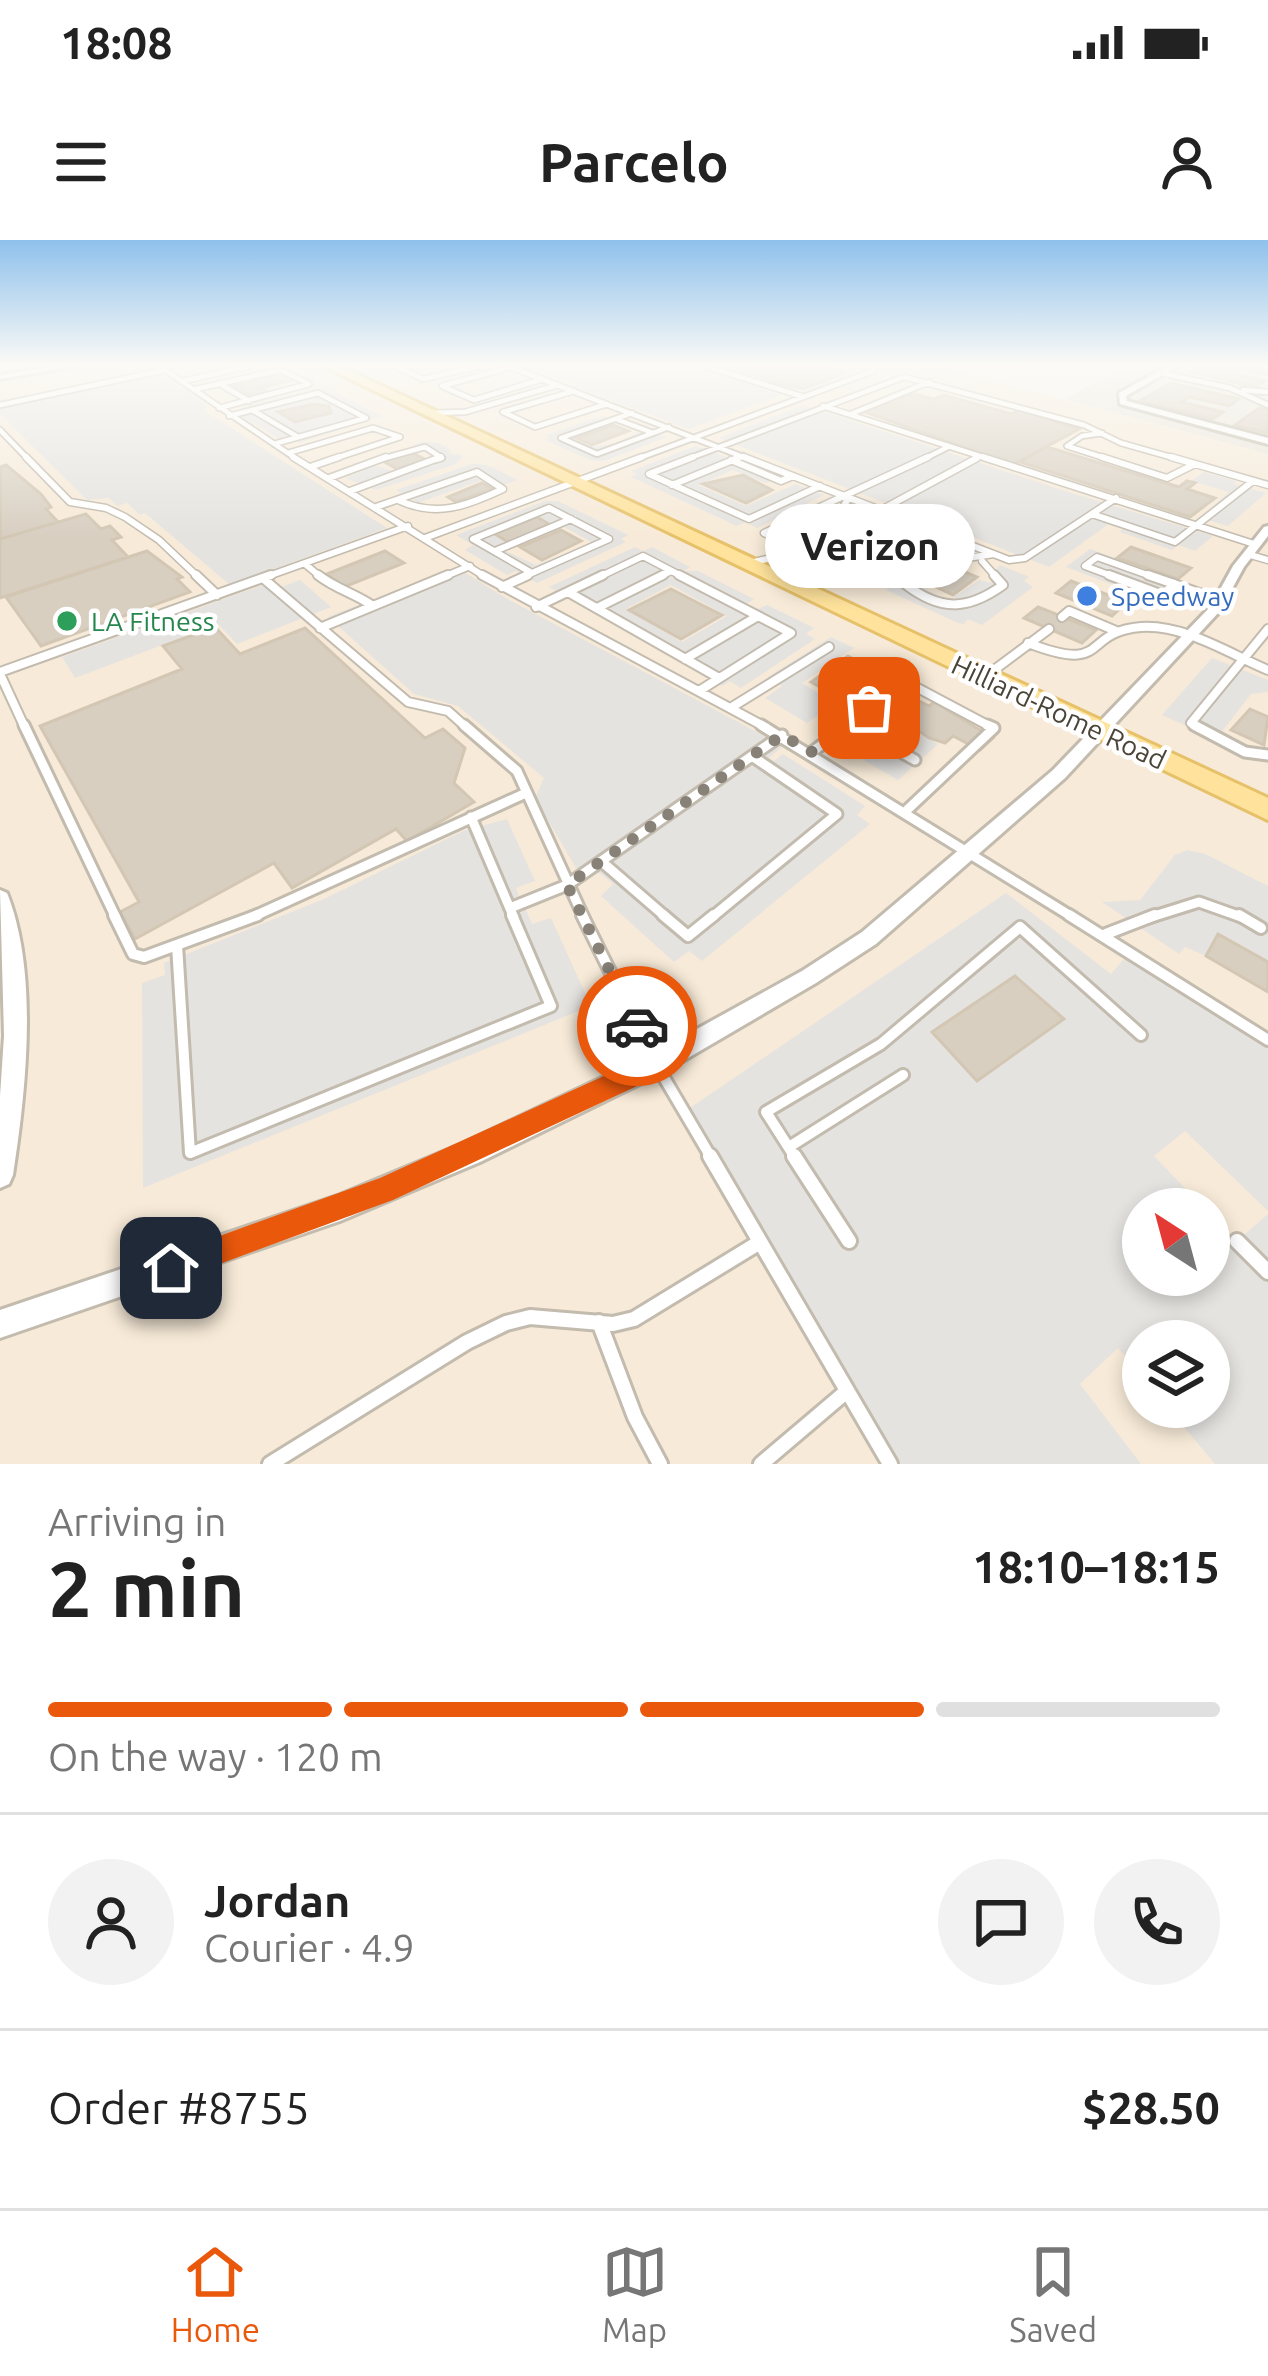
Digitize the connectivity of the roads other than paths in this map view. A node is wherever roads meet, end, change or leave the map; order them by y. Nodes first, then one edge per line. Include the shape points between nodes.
1 (240, 423) edge
2 (274, 423) edge
3 (347, 423) edge
4 (468, 423) edge
5 (604, 423) edge
6 (627, 423) edge
7 (657, 423) edge
8 (728, 423) edge
9 (780, 423) edge
10 (877, 423) edge
11 (1066, 423) edge
12 (1202, 423) edge
13 (669, 428) junction
14 (0, 430) edge
15 (653, 433) junction
16 (1102, 434) junction
17 (693, 436) junction
18 (298, 437) junction
19 (1268, 441) edge
20 (274, 444) junction
21 (720, 447) junction
22 (947, 447) junction
23 (288, 453) junction
24 (742, 456) junction
25 (977, 458) junction
26 (731, 460) junction
27 (1195, 464) junction
28 (310, 467) junction
29 (353, 470) junction
30 (793, 476) junction
31 (329, 478) junction
32 (1253, 481) junction
33 (574, 482) junction
34 (375, 483) junction
35 (671, 484) junction
36 (1268, 485) edge
37 (820, 486) junction
38 (350, 491) junction
39 (1116, 498) junction
40 (853, 499) junction
41 (398, 500) junction
42 (376, 507) junction
43 (881, 510) junction
44 (1092, 514) junction
45 (867, 517) junction
46 (571, 519) junction
47 (881, 523) dead end
48 (1197, 525) junction
49 (408, 526) junction
50 (1268, 529) edge
51 (938, 532) junction
52 (907, 533) dead end
53 (425, 538) junction
54 (473, 538) junction
55 (777, 539) junction
56 (925, 540) junction
57 (787, 542) junction
58 (811, 547) junction
59 (1251, 549) junction
60 (444, 550) junction
61 (495, 551) junction
62 (791, 553) junction
63 (994, 554) junction
64 (956, 560) junction
65 (1268, 560) edge
66 (982, 561) junction
67 (305, 564) junction
68 (747, 564) junction
69 (470, 566) junction
70 (671, 571) junction
71 (532, 573) junction
72 (994, 575) junction
73 (264, 579) junction
74 (785, 582) junction
75 (1174, 584) junction
76 (502, 587) junction
77 (568, 592) junction
78 (217, 596) junction
79 (1221, 601) junction
80 (373, 606) junction
81 (536, 608) junction
82 (597, 608) junction
83 (758, 616) junction
84 (1062, 617) dead end
85 (320, 628) junction
86 (1048, 629) dead end
87 (1268, 629) edge
88 (1116, 631) junction
89 (1188, 639) junction
90 (1028, 643) junction
91 (829, 647) dead end
92 (685, 658) junction
93 (1240, 659) junction
94 (1268, 670) edge
95 (0, 673) edge
96 (985, 677) junction
97 (719, 678) junction
98 (700, 691) junction
99 (732, 707) junction
100 (850, 723) junction
101 (1100, 731) junction
102 (782, 735) junction
103 (812, 752) junction
104 (1268, 755) edge
105 (752, 756) junction
106 (915, 760) dead end
107 (526, 793) junction
108 (1268, 810) edge
109 (907, 811) junction
110 (471, 817) junction
111 (972, 853) junction
112 (601, 861) junction
113 (567, 885) junction
114 (0, 898) edge
115 (509, 908) junction
116 (1261, 928) dead end
117 (1106, 934) junction
118 (177, 945) junction
119 (1141, 1035) dead end
120 (1268, 1040) edge
121 (656, 1064) junction
122 (903, 1075) dead end
123 (789, 1147) junction
124 (0, 1175) edge
125 (850, 1241) dead end
126 (1237, 1241) dead end
127 (760, 1242) junction
128 (1268, 1272) edge
129 (599, 1322) junction
130 (0, 1324) edge
131 (847, 1391) junction
132 (270, 1464) edge
133 (659, 1464) edge
134 (761, 1464) edge
135 (890, 1464) edge

1 - 20 lane
2 - 18 lane
3 - 18 lane
4 - 33 main road, Hilliard-Rome Road
5 - 15 lane via 561,438 597,454
6 - 15 lane
7 - 13 lane
8 - 17 lane
9 - 21 lane
10 - 22 lane
11 - 16 lane
12 - 19 street
13 - 15 lane
13 - 17 lane
14 - 78 lane via 70,502 125,517
16 - 27 lane
16 - 27 lane via 1067,446 1167,478
17 - 21 lane
17 - 33 lane
18 - 20 lane
20 - 23 lane
21 - 24 lane
21 - 35 lane via 649,474
22 - 25 lane
22 - 40 lane
23 - 28 lane
23 - 28 lane via 373,428 400,437
24 - 26 lane
24 - 30 lane
25 - 39 lane
25 - 43 lane
26 - 30 lane via 782,481
26 - 35 lane
27 - 32 lane
28 - 31 lane
29 - 31 lane
29 - 34 lane
29 - 34 lane via 412,448 442,458
30 - 37 lane
31 - 38 lane
32 - 36 lane
32 - 48 lane
33 - 53 lane
33 - 68 main road, Hilliard-Rome Road
34 - 38 lane
35 - 37 lane via 749,519
37 - 40 lane
38 - 42 lane
39 - 44 lane
39 - 48 lane
40 - 43 lane
40 - 55 lane
40 - 55 lane via 834,498 764,532
40 - 57 lane via 847,513
41 - 41 lane via 434,513 502,485 477,472
41 - 42 lane
42 - 49 lane
43 - 45 lane
43 - 51 lane
44 - 48 lane via 1175,542
44 - 63 lane via 1025,558
45 - 47 lane
45 - 58 lane
46 - 54 lane via 550,508
46 - 61 lane
46 - 71 lane via 609,538
48 - 59 lane
49 - 53 lane
49 - 67 lane
50 - 59 street
51 - 56 lane
51 - 63 lane
52 - 56 lane
53 - 60 lane
54 - 60 lane
54 - 61 lane
55 - 57 lane
56 - 58 lane via 868,568
57 - 62 lane via 796,548
58 - 62 lane
58 - 74 lane
59 - 65 lane
59 - 79 street
60 - 69 lane
61 - 71 lane
62 - 68 lane
63 - 66 lane
64 - 66 lane
64 - 72 lane
64 - 72 lane via 937,562 905,584 959,608 1003,585
66 - 72 lane
67 - 73 lane
67 - 80 lane
68 - 74 main road, Hilliard-Rome Road
69 - 76 lane
69 - 80 lane
70 - 77 lane via 643,556
70 - 82 lane
70 - 83 lane
71 - 76 lane
73 - 78 lane
73 - 85 lane
74 - 96 main road, Hilliard-Rome Road
75 - 75 lane via 1163,595 1085,566 1097,557
75 - 79 lane
76 - 81 lane
77 - 81 lane
77 - 82 lane
78 - 95 lane
79 - 89 street
80 - 85 lane
81 - 98 lane
82 - 92 lane
83 - 92 lane
83 - 97 lane via 791,633
84 - 88 lane via 1069,611
85 - 107 lane via 408,702 448,711 518,771
86 - 90 lane
87 - 93 lane
88 - 89 lane via 1146,626
88 - 90 lane via 1076,662
89 - 93 lane
89 - 101 street
90 - 96 lane
91 - 99 lane
92 - 97 lane
93 - 94 lane
93 - 104 lane via 1191,723 1245,752
95 - 118 lane via 133,954
96 - 101 main road, Hilliard-Rome Road
97 - 98 lane
98 - 99 lane
99 - 102 lane
100 - 103 lane
100 - 106 lane
100 - 109 lane via 905,685 994,728
101 - 108 main road, Hilliard-Rome Road
101 - 111 street
102 - 103 lane
102 - 105 lane
103 - 109 lane
105 - 112 lane
105 - 112 lane via 837,814 688,937
107 - 110 lane
107 - 113 lane
109 - 111 lane
110 - 115 lane
110 - 118 lane via 297,900
111 - 117 lane
111 - 121 street via 869,938
112 - 113 lane
113 - 115 lane
113 - 121 lane
114 - 124 street via 14,955 18,1028
115 - 118 lane via 551,1006 190,1153
116 - 117 lane via 1206,899
117 - 120 lane
119 - 123 lane via 1019,927 880,1044 766,1112
121 - 127 lane
121 - 130 street via 340,1208
122 - 123 lane
123 - 125 lane
126 - 128 lane
127 - 129 lane via 634,1319
127 - 131 lane
129 - 132 lane via 506,1323
129 - 133 lane
131 - 134 lane
131 - 135 lane

